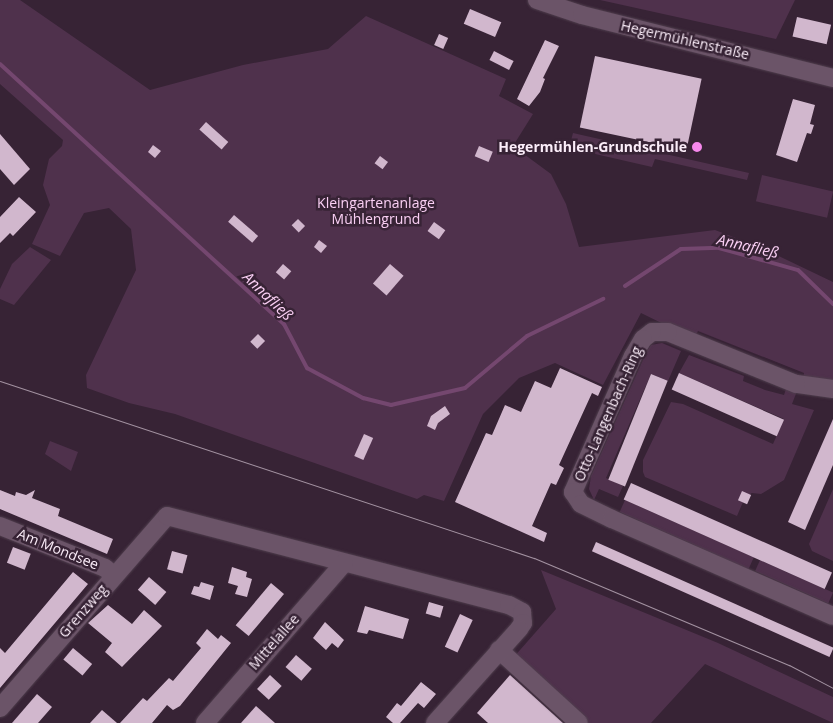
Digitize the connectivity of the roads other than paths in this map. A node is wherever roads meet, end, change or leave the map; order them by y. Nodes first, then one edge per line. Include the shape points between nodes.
1 (537, 0) edge
2 (833, 78) edge
3 (833, 390) edge
4 (0, 526) edge
5 (344, 563) junction
6 (114, 575) junction
7 (833, 616) edge
8 (499, 650) junction
9 (1, 706) edge
10 (205, 723) edge
11 (435, 723) edge
12 (578, 723) edge

1 - 2 street, Hegermühlenstraße via 582,15
3 - 7 street, Otto-Langenbach-Ring via 796,384 668,332 652,332 643,339 633,356 574,492 582,504 612,519
4 - 6 street, Am Mondsee via 105,568
5 - 6 street, Grenzweg via 167,516
5 - 8 street via 509,605 522,612 523,623
5 - 10 street, Mittelallee
6 - 9 street, Grenzweg
8 - 11 street
8 - 12 street

